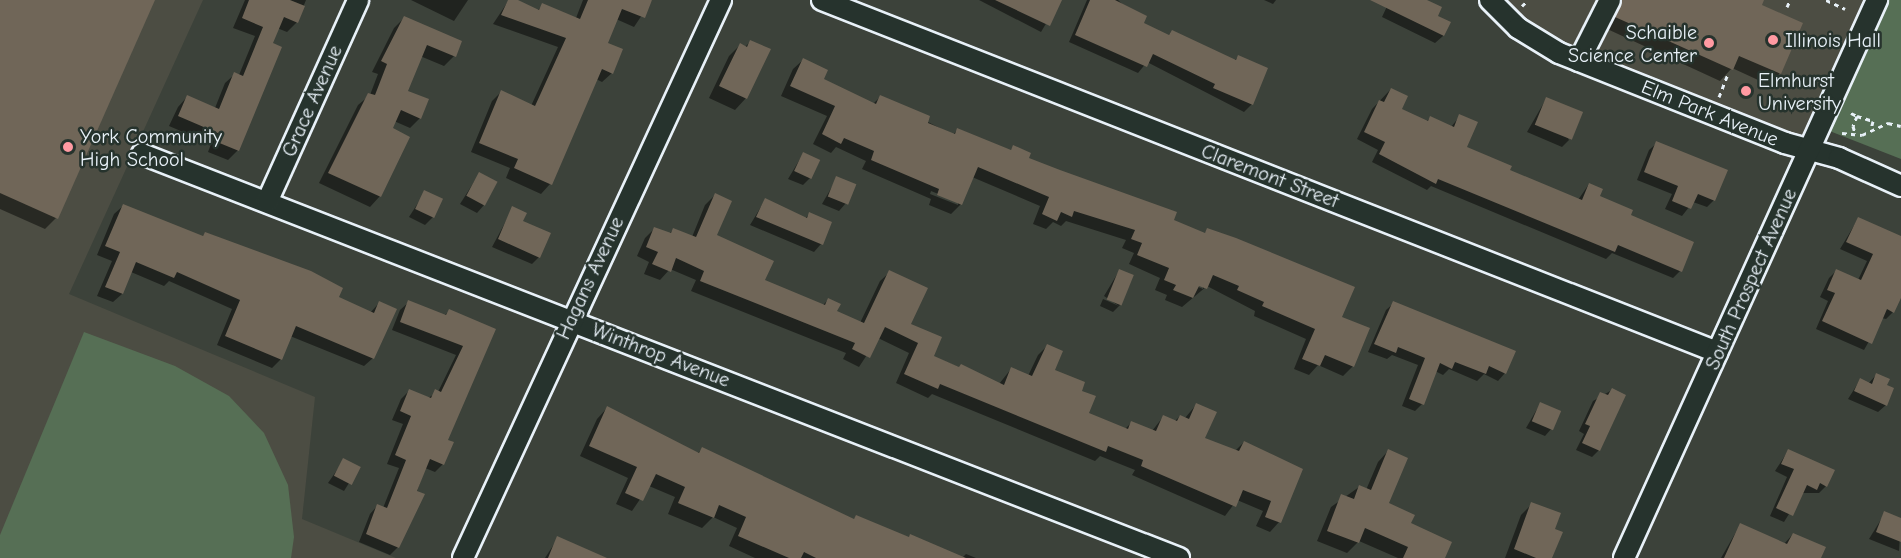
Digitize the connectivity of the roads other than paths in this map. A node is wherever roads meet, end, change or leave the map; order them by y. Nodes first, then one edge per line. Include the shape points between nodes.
1 (358, 0) edge
2 (721, 0) edge
3 (822, 0) edge
4 (1490, 0) edge
5 (1610, 0) edge
6 (1877, 0) edge
7 (1579, 61) junction
8 (1809, 150) junction
9 (142, 154) dead end
10 (1901, 186) edge
11 (267, 202) junction
12 (571, 319) junction
13 (1717, 352) junction
14 (463, 558) edge
15 (1179, 558) edge
16 (1624, 558) edge

1 - 11 street, Grace Avenue
2 - 12 street, Hagans Avenue
3 - 13 street, Claremont Street
4 - 7 street, Elm Park Avenue via 1540,44
5 - 7 street
6 - 8 street, South Prospect Avenue
7 - 8 street, Elm Park Avenue
8 - 10 street, Elm Park Avenue via 1839,158
8 - 13 street, South Prospect Avenue
9 - 11 street, Winthrop Avenue
11 - 12 street, Winthrop Avenue
12 - 14 street, Hagans Avenue
12 - 15 street, Winthrop Avenue
13 - 16 street, South Prospect Avenue

